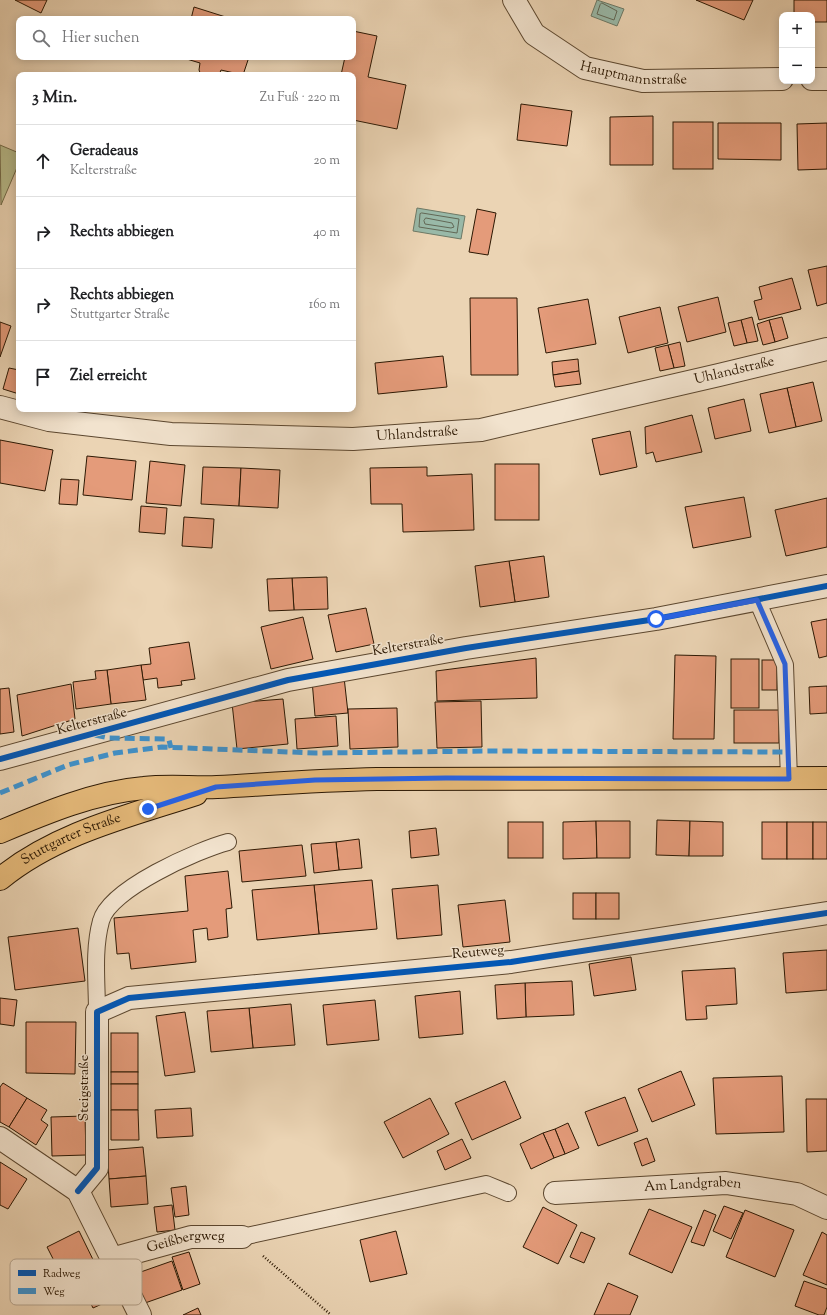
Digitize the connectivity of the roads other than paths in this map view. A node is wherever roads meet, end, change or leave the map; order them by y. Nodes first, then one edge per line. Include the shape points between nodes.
1 (514, 0) edge
2 (779, 79) edge
3 (815, 79) edge
4 (827, 79) edge
5 (827, 349) edge
6 (0, 407) edge
7 (16, 411) edge
8 (19, 412) edge
9 (827, 586) edge
10 (757, 600) junction
11 (0, 759) edge
12 (827, 778) edge
13 (789, 779) junction
14 (216, 787) junction
15 (0, 832) edge
16 (228, 842) dead end
17 (0, 879) edge
18 (827, 913) edge
19 (98, 1012) junction
20 (0, 1138) edge
21 (78, 1191) junction
22 (508, 1193) dead end
23 (555, 1193) dead end
24 (827, 1208) edge
25 (242, 1237) joint
26 (111, 1259) joint
27 (135, 1305) edge
28 (140, 1315) edge

1 - 2 street, Hauptmannstraße via 534,34 585,68 643,81
3 - 4 street
5 - 8 street, Uhlandstraße via 481,430 353,439 171,434 49,420
6 - 7 street, Uhlandstraße
9 - 10 street, Kelterstraße
10 - 11 street, Kelterstraße via 288,680
10 - 13 lane via 785,664
12 - 13 main road, Stuttgarter Straße
13 - 14 main road, Stuttgarter Straße via 377,779 315,780
14 - 15 main road, Stuttgarter Straße via 144,788 95,797
14 - 17 main road, Stuttgarter Straße via 66,839
16 - 19 lane via 170,864 117,897 101,919 96,947
18 - 19 street, Reutweg via 511,962 128,998
19 - 21 street, Steigstraße via 97,1168
20 - 21 street
21 - 26 street
22 - 25 lane via 486,1184
23 - 24 street, Am Landgraben via 726,1183 797,1194
25 - 26 street, Geißbergweg via 191,1237
27 - 28 street

